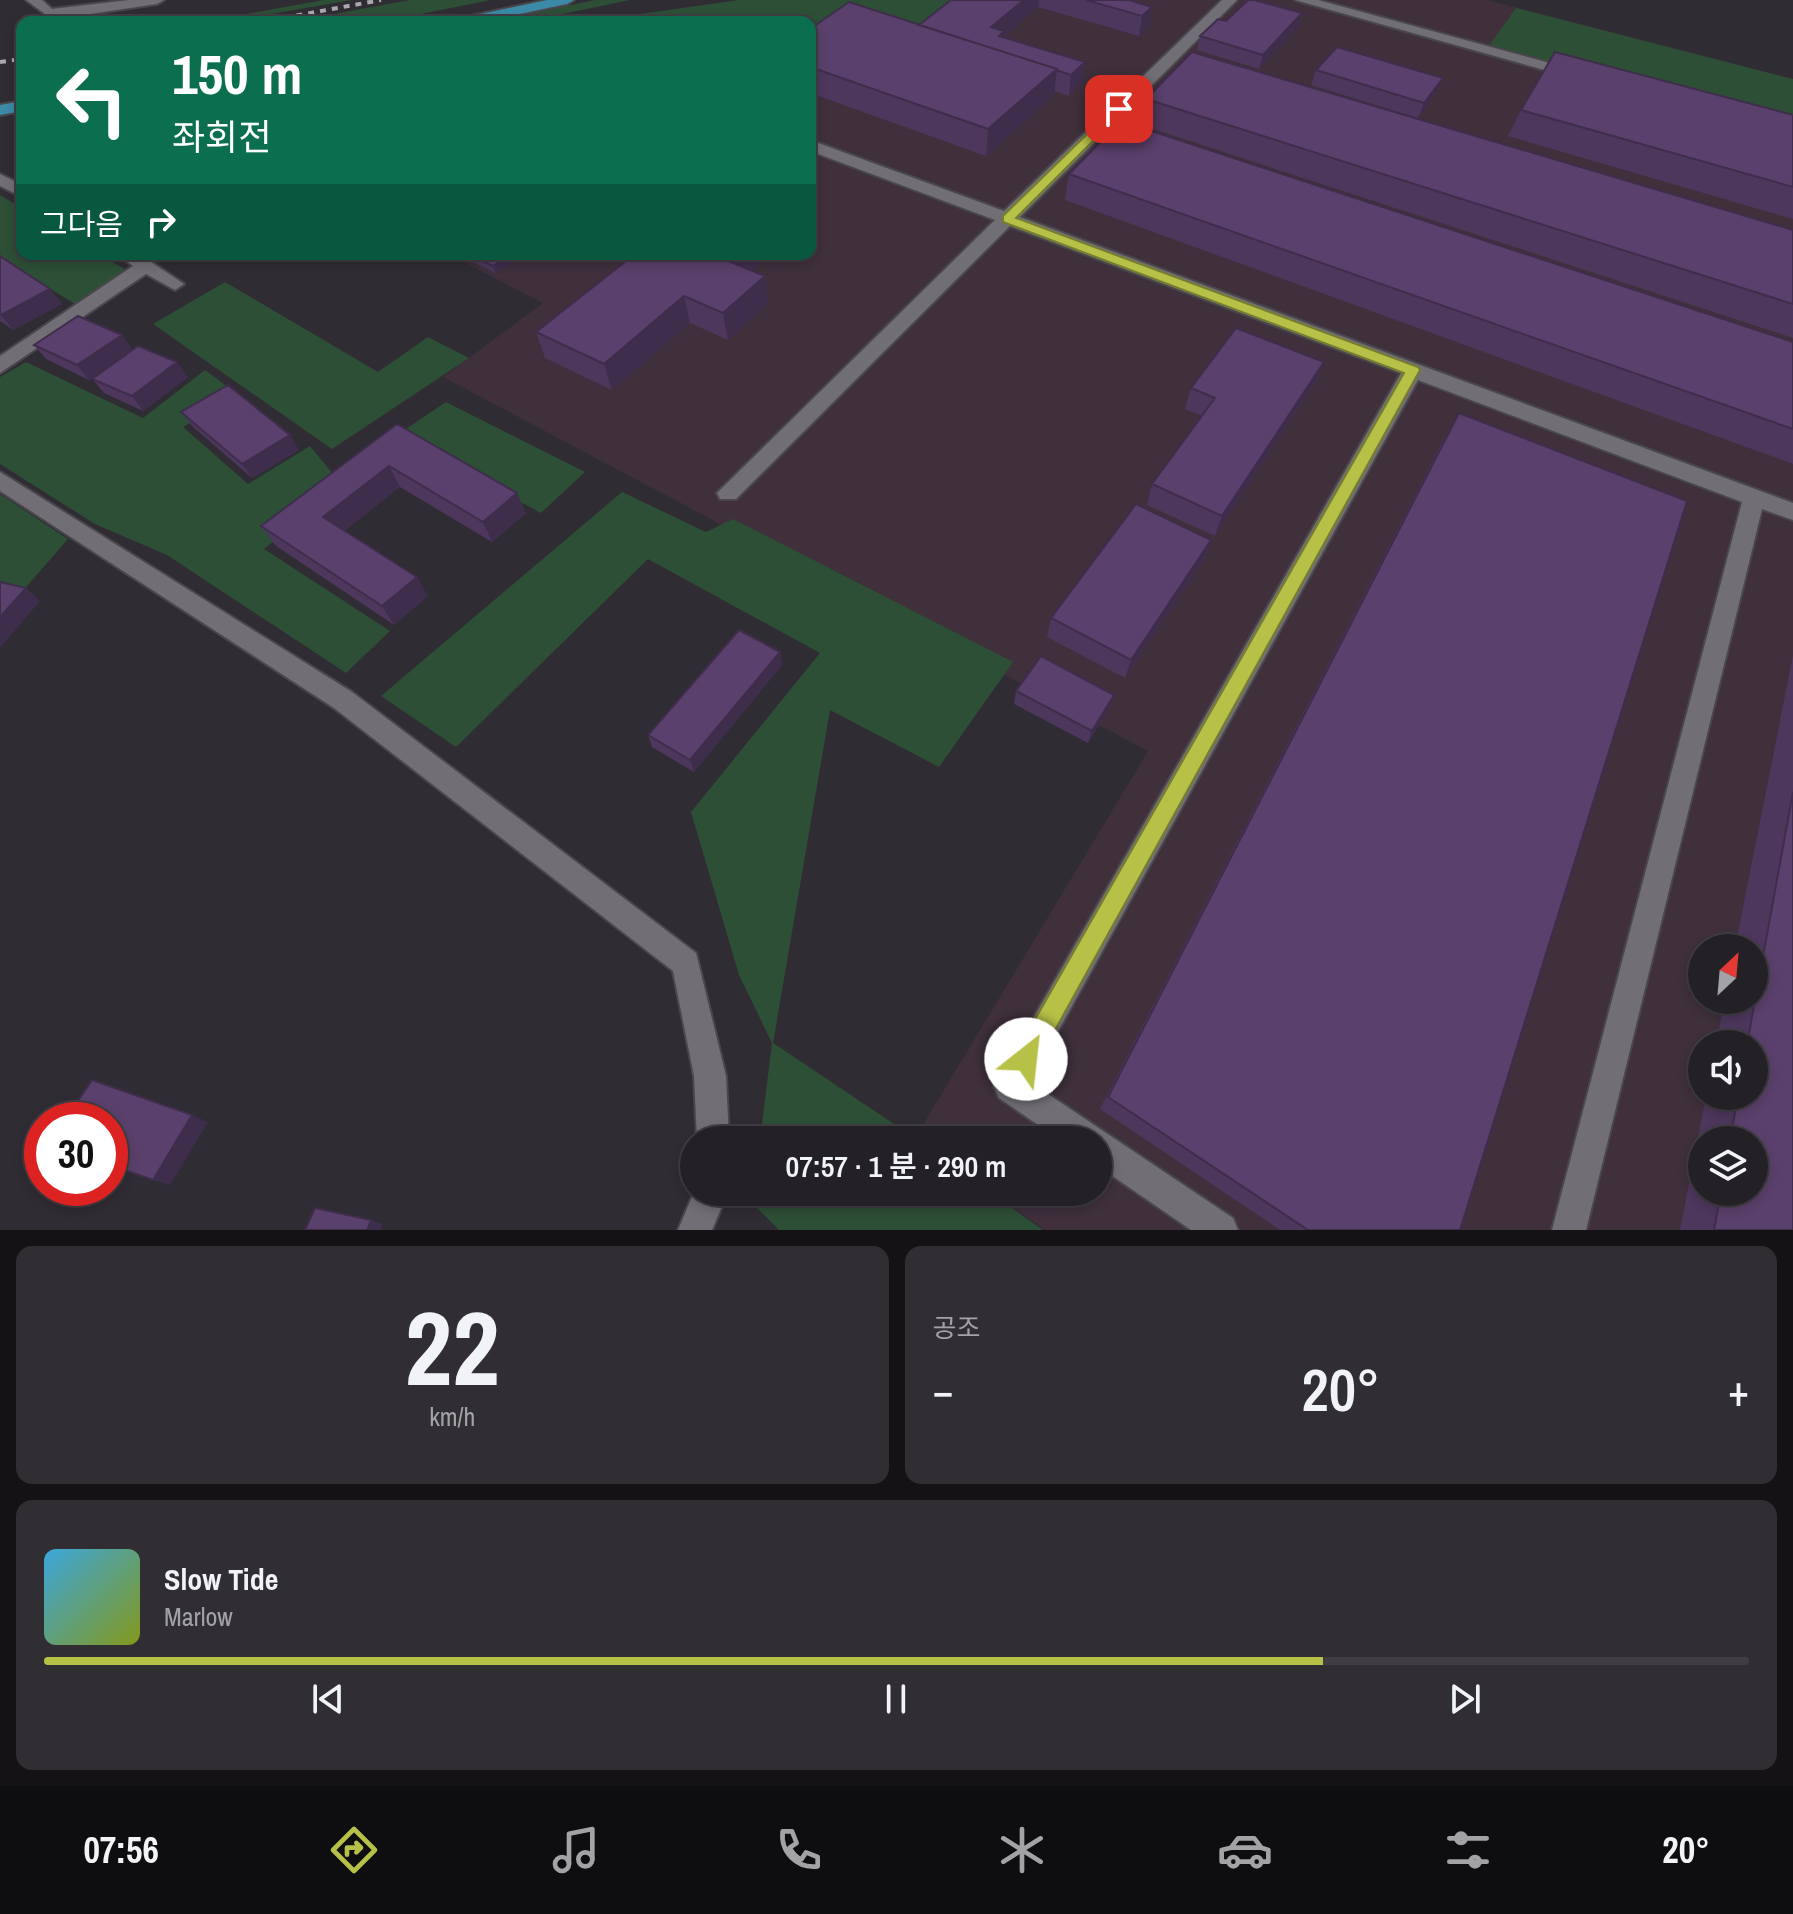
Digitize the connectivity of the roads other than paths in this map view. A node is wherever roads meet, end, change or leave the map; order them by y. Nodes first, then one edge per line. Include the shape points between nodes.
1 (33, 0) edge
2 (157, 0) edge
3 (567, 0) edge
4 (1230, 0) edge
5 (1302, 0) edge
6 (491, 16) edge
7 (1594, 79) edge
8 (816, 147) edge
9 (1008, 219) junction
10 (136, 260) edge
11 (146, 266) junction
12 (175, 284) dead end
13 (0, 366) edge
14 (1413, 370) junction
15 (0, 480) edge
16 (728, 493) dead end
17 (1754, 498) junction
18 (1793, 512) edge
19 (712, 1126) edge
20 (1067, 1126) edge
21 (1112, 1156) edge
22 (705, 1206) edge
23 (695, 1230) edge
24 (1221, 1230) edge
25 (1569, 1230) edge

1 - 2 street via 49,13 70,13
3 - 6 main road
4 - 9 street
5 - 7 street
8 - 9 street
9 - 14 street
9 - 16 street
10 - 11 street
11 - 12 street
11 - 13 street
14 - 17 street
14 - 20 street via 1010,1087
15 - 19 street via 343,700 686,963 710,1076
17 - 18 street
17 - 25 street
21 - 24 street
22 - 23 street

